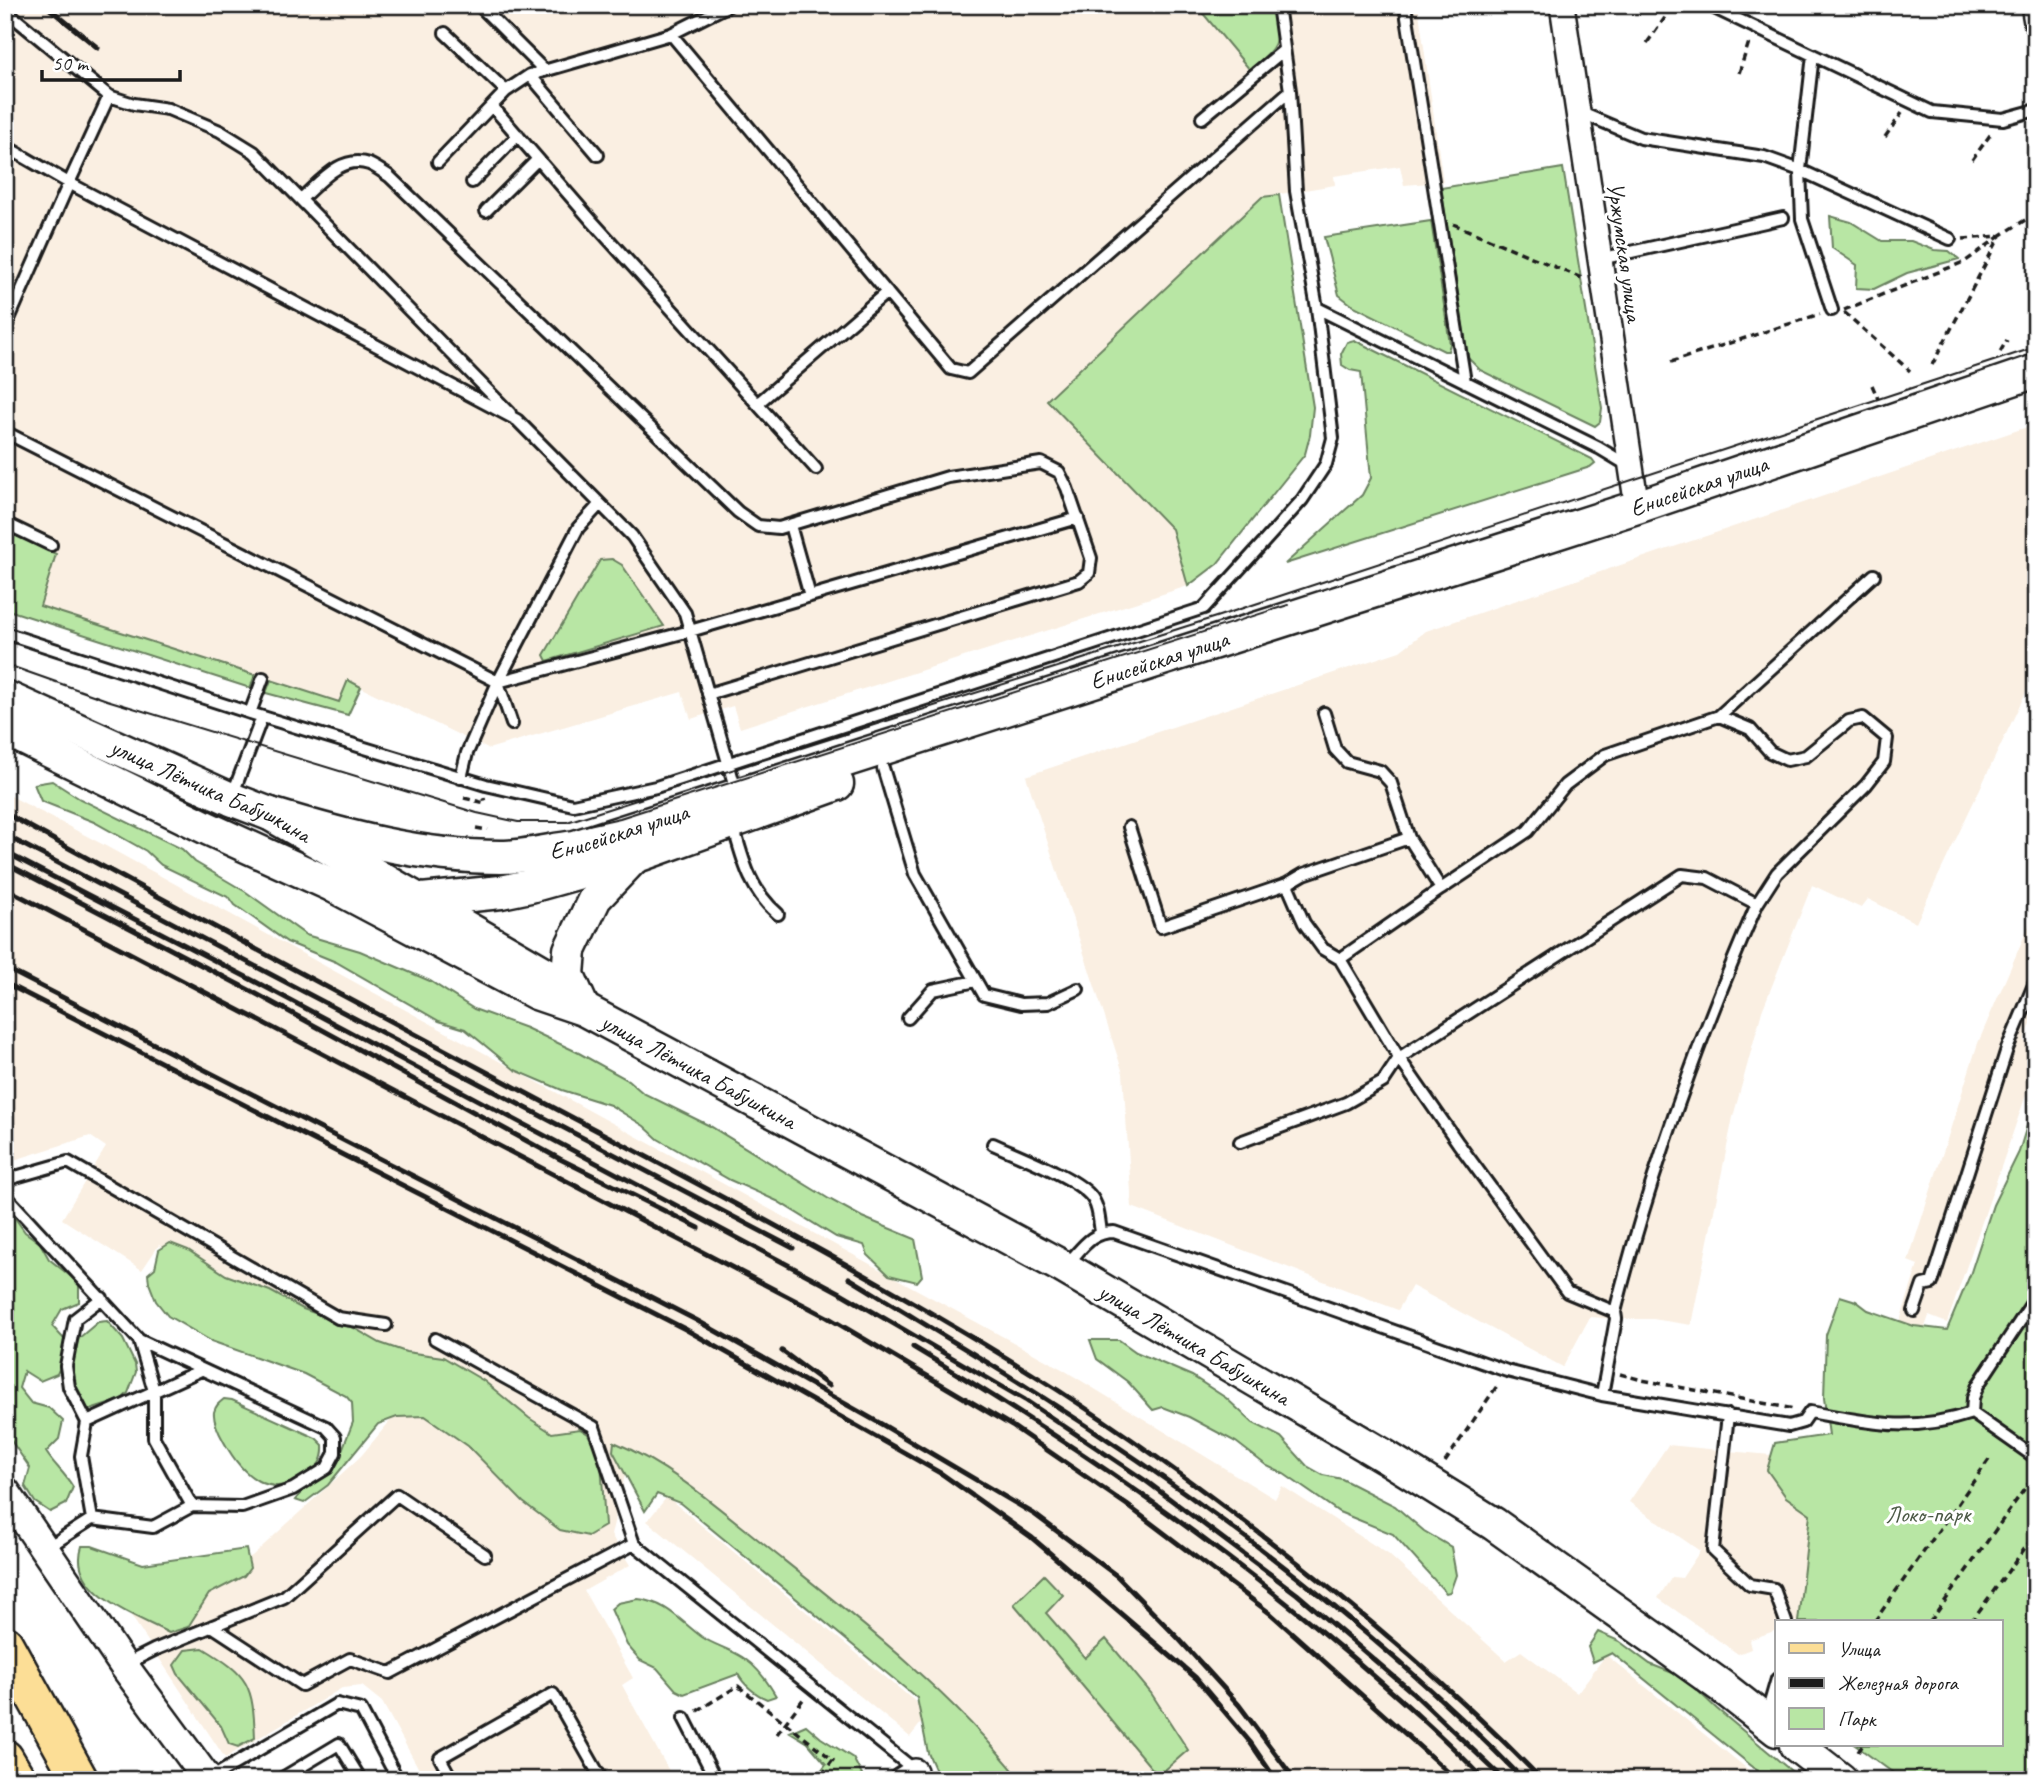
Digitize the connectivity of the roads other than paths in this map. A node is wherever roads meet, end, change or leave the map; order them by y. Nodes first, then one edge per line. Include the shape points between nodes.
1 (479, 5) edge
2 (729, 5) edge
3 (1278, 5) edge
4 (1405, 5) edge
5 (1562, 5) edge
6 (1708, 5) edge
7 (2033, 5) edge
8 (5, 10) edge
9 (2036, 22) edge
10 (445, 33) dead end
11 (671, 34) junction
12 (1284, 50) junction
13 (1813, 55) junction
14 (544, 70) junction
15 (530, 75) junction
16 (506, 91) junction
17 (1290, 91) junction
18 (109, 96) junction
19 (492, 106) junction
20 (2036, 110) edge
21 (1584, 114) dead end
22 (1202, 118) dead end
23 (518, 135) junction
24 (5, 146) edge
25 (598, 155) dead end
26 (538, 159) junction
27 (438, 162) dead end
28 (1800, 170) junction
29 (472, 181) dead end
30 (69, 183) junction
31 (302, 198) junction
32 (486, 211) dead end
33 (1783, 218) dead end
34 (1950, 239) road end
35 (1600, 259) junction
36 (887, 292) junction
37 (1317, 308) junction
38 (1832, 310) road end
39 (5, 328) edge
40 (2036, 371) edge
41 (1465, 382) junction
42 (2036, 390) edge
43 (757, 404) junction
44 (517, 420) junction
45 (5, 432) edge
46 (1631, 467) junction
47 (816, 470) dead end
48 (600, 504) junction
49 (1637, 507) junction
50 (1078, 518) junction
51 (5, 523) edge
52 (790, 525) junction
53 (51, 545) dead end
54 (1874, 575) dead end
55 (810, 596) junction
56 (690, 631) junction
57 (5, 633) edge
58 (262, 678) dead end
59 (498, 682) junction
60 (708, 694) junction
61 (5, 697) edge
62 (250, 713) junction
63 (1324, 713) dead end
64 (1719, 716) junction
65 (262, 717) junction
66 (512, 724) dead end
67 (5, 729) edge
68 (728, 764) junction
69 (883, 768) junction
70 (461, 778) junction
71 (231, 799) junction
72 (734, 808) junction
73 (270, 814) junction
74 (1129, 827) dead end
75 (1409, 838) junction
76 (634, 857) junction
77 (1287, 884) junction
78 (332, 885) junction
79 (1441, 889) junction
80 (422, 900) junction
81 (1757, 904) junction
82 (779, 914) dead end
83 (1340, 959) junction
84 (2036, 980) edge
85 (976, 981) junction
86 (1078, 989) dead end
87 (583, 1009) junction
88 (908, 1018) dead end
89 (1399, 1058) junction
90 (1240, 1142) dead end
91 (993, 1143) dead end
92 (5, 1180) edge
93 (5, 1195) edge
94 (1101, 1232) junction
95 (1063, 1267) junction
96 (2036, 1297) edge
97 (102, 1298) junction
98 (1914, 1311) dead end
99 (1615, 1312) junction
100 (386, 1325) dead end
101 (435, 1339) dead end
102 (139, 1340) junction
103 (201, 1370) junction
104 (154, 1391) junction
105 (1602, 1395) junction
106 (1972, 1413) junction
107 (1728, 1415) junction
108 (87, 1422) junction
109 (2036, 1458) edge
110 (5, 1491) edge
111 (192, 1506) junction
112 (92, 1519) junction
113 (634, 1544) junction
114 (44, 1550) junction
115 (485, 1555) dead end
116 (1785, 1620) edge
117 (212, 1626) junction
118 (5, 1644) edge
119 (124, 1665) junction
120 (1775, 1694) edge
121 (684, 1718) road end
122 (1771, 1725) edge
123 (1797, 1746) edge
124 (5, 1758) edge
125 (80, 1776) edge
126 (914, 1777) edge
127 (213, 1778) edge
128 (18, 1780) edge
129 (279, 1780) edge
130 (361, 1780) edge
131 (398, 1780) edge
132 (452, 1780) edge
133 (603, 1780) edge
134 (716, 1780) edge
135 (1841, 1780) edge

1 - 14 lane
2 - 11 lane
3 - 12 lane
4 - 41 lane
5 - 35 street, Уржумская улица
6 - 13 lane
7 - 9 street
8 - 18 lane
10 - 16 lane
11 - 14 lane
11 - 36 lane
12 - 17 lane
12 - 22 lane
13 - 20 lane via 1932,113 2003,119
13 - 28 lane
14 - 15 lane
15 - 16 lane
15 - 25 lane
16 - 19 lane
17 - 36 lane via 968,373 951,369
17 - 37 lane via 1296,191
18 - 30 lane
18 - 31 lane via 168,109 220,131 254,152
19 - 23 lane
19 - 27 lane
21 - 28 lane via 1641,138 1764,157
23 - 26 lane
23 - 29 lane
24 - 30 lane
26 - 32 lane
26 - 43 lane
28 - 34 lane
28 - 38 lane via 1802,219
30 - 39 lane
30 - 44 lane
31 - 44 lane
31 - 52 lane via 347,163 368,164 389,176 738,512 758,526
33 - 35 lane
35 - 46 street, Уржумская улица
36 - 43 lane
37 - 41 lane
37 - 68 lane via 1333,439 1326,464 1295,508 1204,608
40 - 49 main road, Енисейская улица
41 - 46 lane
42 - 69 main road, Енисейская улица via 1639,524
43 - 47 lane
44 - 48 lane
45 - 59 lane
46 - 49 street, Уржумская улица
48 - 56 lane via 632,536 685,613
48 - 59 lane via 578,528
49 - 72 main road, Енисейская улица
50 - 52 lane via 1059,472 1041,463 948,477
50 - 55 lane
50 - 60 lane via 1091,558 1089,573 1079,581
51 - 53 lane
52 - 55 lane
54 - 64 lane
55 - 56 lane
56 - 59 lane
56 - 60 lane
57 - 62 lane
58 - 62 lane
59 - 66 lane
59 - 70 lane
60 - 68 lane
61 - 71 main road, улица Лётчика Бабушкина
62 - 65 lane
63 - 75 lane via 1335,749 1347,762 1380,771 1391,783
64 - 79 lane via 1605,755 1565,785 1528,831
64 - 81 lane via 1750,729 1770,752 1787,760 1806,756 1849,721 1863,718 1887,738 1884,762 1867,785 1777,873
65 - 70 lane
65 - 71 lane
67 - 78 main road, улица Лётчика Бабушкина
68 - 70 lane via 656,787 573,805
68 - 72 lane
69 - 72 main road, Енисейская улица
69 - 85 lane via 915,874
71 - 73 main road, улица Лётчика Бабушкина
72 - 73 main road, Енисейская улица via 575,847 504,857 398,847
72 - 76 main road, Енисейская улица
72 - 82 lane via 752,883
73 - 80 main road, улица Лётчика Бабушкина
74 - 77 lane via 1161,927
75 - 77 lane
75 - 79 lane
76 - 80 main road, Енисейская улица via 520,888
76 - 87 main road via 594,898 570,950 568,975
77 - 83 lane via 1304,923 1323,949
78 - 80 main road, Енисейская улица
78 - 87 main road, улица Лётчика Бабушкина via 536,993
79 - 83 lane
80 - 87 main road, улица Лётчика Бабушкина via 548,975
81 - 89 lane via 1707,878 1682,875
81 - 99 lane via 1713,1005 1664,1142
83 - 89 lane
84 - 98 lane via 2007,1049 1932,1283 1923,1285
85 - 86 lane via 984,995 1021,1004 1048,1003
85 - 88 lane via 933,990
87 - 95 main road, улица Лётчика Бабушкина
89 - 90 lane via 1383,1082 1346,1103
89 - 99 lane via 1567,1292
91 - 94 lane via 1068,1179 1091,1196
92 - 100 lane via 68,1162 338,1318
93 - 97 lane
94 - 95 lane
94 - 105 lane via 1114,1232 1507,1371
95 - 122 main road, улица Лётчика Бабушкина via 1494,1524
96 - 106 lane via 1979,1385
97 - 102 lane
97 - 108 lane via 75,1318 65,1366 69,1387
99 - 105 lane
101 - 113 lane via 594,1427
102 - 103 lane
102 - 104 lane
103 - 104 lane
103 - 111 lane via 326,1427 335,1437 335,1453 327,1468 293,1489 242,1507
104 - 108 lane
104 - 111 lane via 154,1438
105 - 107 lane
106 - 107 lane via 1894,1426 1810,1412 1803,1422 1789,1426
106 - 109 lane
107 - 116 lane via 1713,1550 1749,1585 1774,1589
108 - 112 lane via 81,1456
110 - 114 street
111 - 112 lane via 153,1527
112 - 114 lane
113 - 117 lane via 390,1673 349,1659 302,1685
113 - 126 lane
114 - 119 street
115 - 117 lane via 397,1494 284,1597
117 - 119 lane
118 - 125 main road
119 - 127 street
120 - 122 lane
121 - 134 lane
123 - 135 main road
124 - 128 main road
127 - 131 lane via 337,1704 362,1710
129 - 130 lane via 339,1744
132 - 133 lane via 440,1758 552,1694

